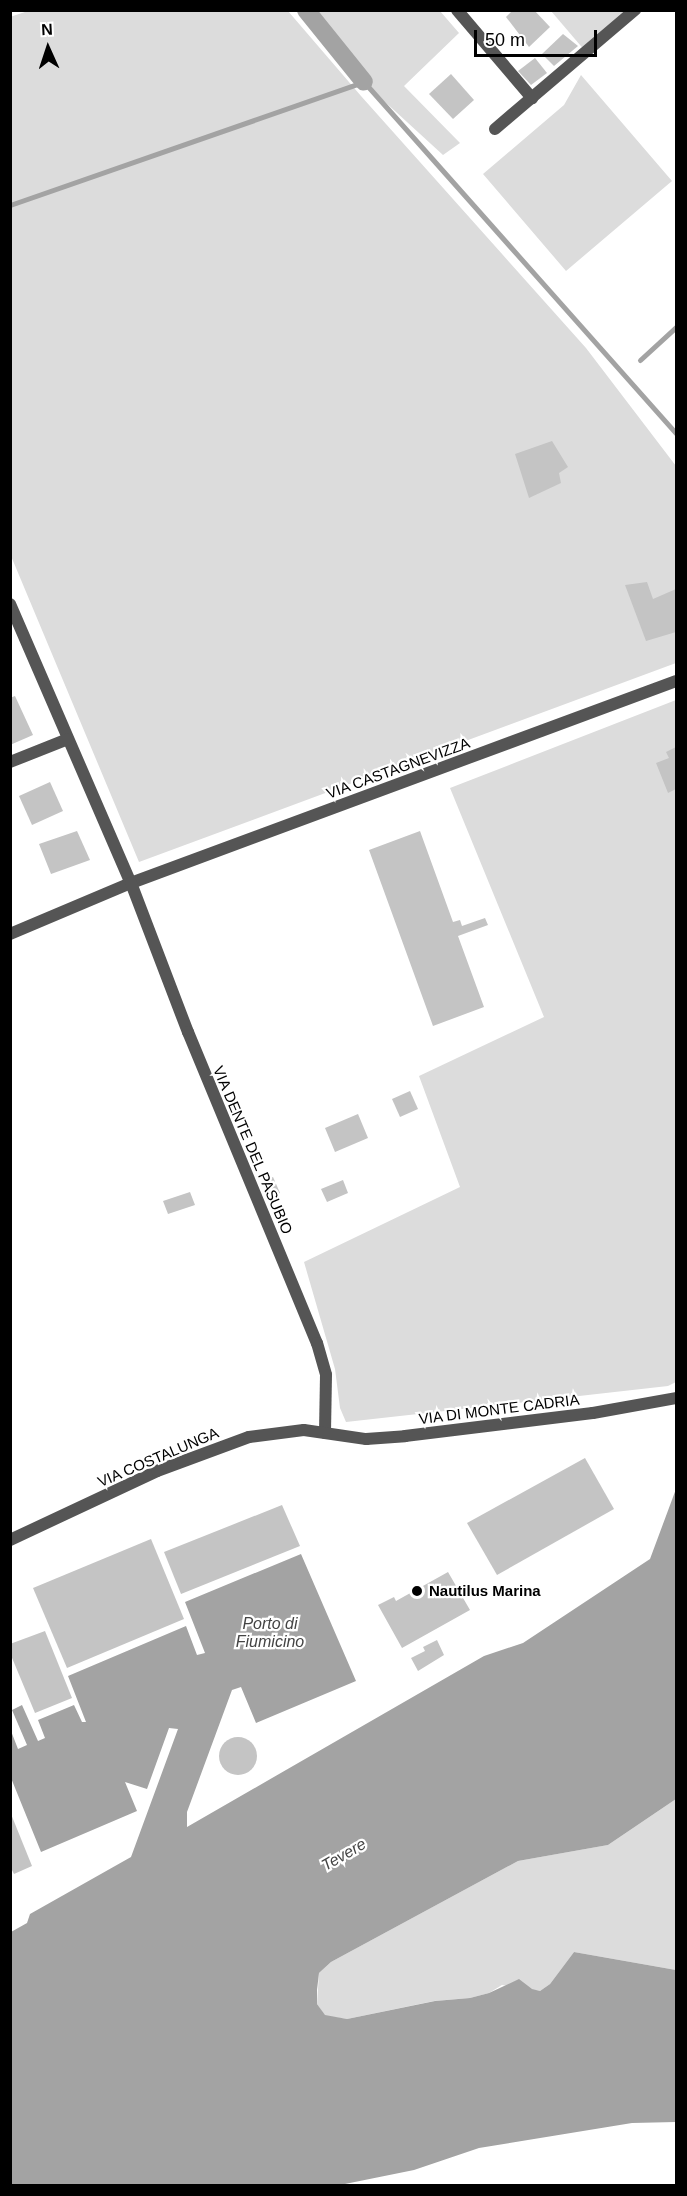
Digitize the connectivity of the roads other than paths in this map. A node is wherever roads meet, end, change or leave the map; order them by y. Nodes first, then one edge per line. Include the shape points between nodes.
1 (457, 10) edge
2 (634, 10) edge
3 (532, 98) junction
4 (495, 129) dead end
5 (10, 604) edge
6 (676, 681) edge
7 (68, 739) junction
8 (10, 762) edge
9 (131, 883) junction
10 (10, 934) edge
11 (676, 1398) edge
12 (325, 1433) junction
13 (10, 1540) edge

1 - 3 street
2 - 3 street
3 - 4 street
5 - 7 street
6 - 9 street, VIA CASTAGNEVIZZA
7 - 8 street
7 - 9 street
9 - 10 street, VIA CASTAGNEVIZZA
9 - 12 street, VIA DENTE DEL PASUBIO via 188,1032 317,1342 326,1375
11 - 12 street, VIA DI MONTE CADRIA via 593,1413 405,1436 366,1439
12 - 13 street, VIA COSTALUNGA via 273,1433 220,1446

